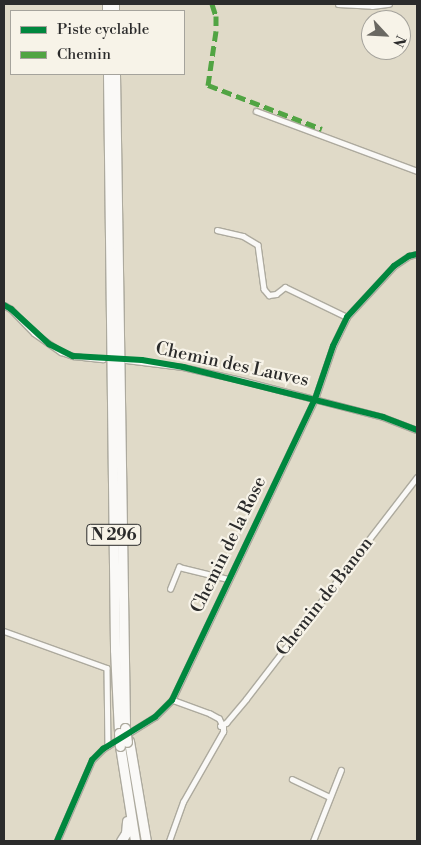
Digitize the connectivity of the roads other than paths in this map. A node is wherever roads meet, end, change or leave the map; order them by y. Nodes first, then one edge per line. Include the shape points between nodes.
1 (338, 4) edge
2 (388, 4) edge
3 (108, 75) edge
4 (115, 75) edge
5 (256, 111) dead end
6 (417, 171) edge
7 (217, 230) dead end
8 (417, 254) edge
9 (4, 305) edge
10 (347, 317) junction
11 (103, 359) dead end
12 (126, 360) dead end
13 (315, 399) junction
14 (417, 430) edge
15 (417, 477) edge
16 (228, 579) junction
17 (170, 589) dead end
18 (4, 631) edge
19 (172, 700) junction
20 (220, 723) junction
21 (123, 730) junction
22 (125, 743) junction
23 (108, 746) junction
24 (122, 766) junction
25 (341, 770) dead end
26 (292, 779) dead end
27 (330, 797) junction
28 (57, 841) edge
29 (122, 841) edge
30 (135, 841) edge
31 (144, 841) edge
32 (169, 841) edge
33 (313, 841) edge

1 - 2 street
3 - 21 highway, N 296 via 115,650
4 - 21 highway, N 296
5 - 6 street
7 - 10 street via 243,236 258,245 264,289 268,295 276,294 285,287
8 - 10 street, Chemin de la Rose via 394,266
9 - 11 street via 34,333 61,352
10 - 13 street, Chemin de la Rose
12 - 13 street, Chemin des Lauves via 184,367
13 - 14 street, Chemin des Lauves via 383,416
13 - 16 street, Chemin de la Rose
15 - 20 street, Chemin de Banon via 326,598 231,716
16 - 17 street via 179,567
16 - 19 street, Chemin de la Rose
18 - 23 street via 107,668
19 - 20 street via 198,709
19 - 23 street, Chemin de la Rose via 155,717
20 - 32 street via 223,732 183,802
21 - 22 highway, N 296, bridge
22 - 24 highway, N 296
22 - 31 highway, N 296
23 - 28 street, Chemin de la Rose via 92,760
24 - 29 highway via 127,830
24 - 30 highway, N 296
25 - 27 street
26 - 27 street
27 - 33 street

